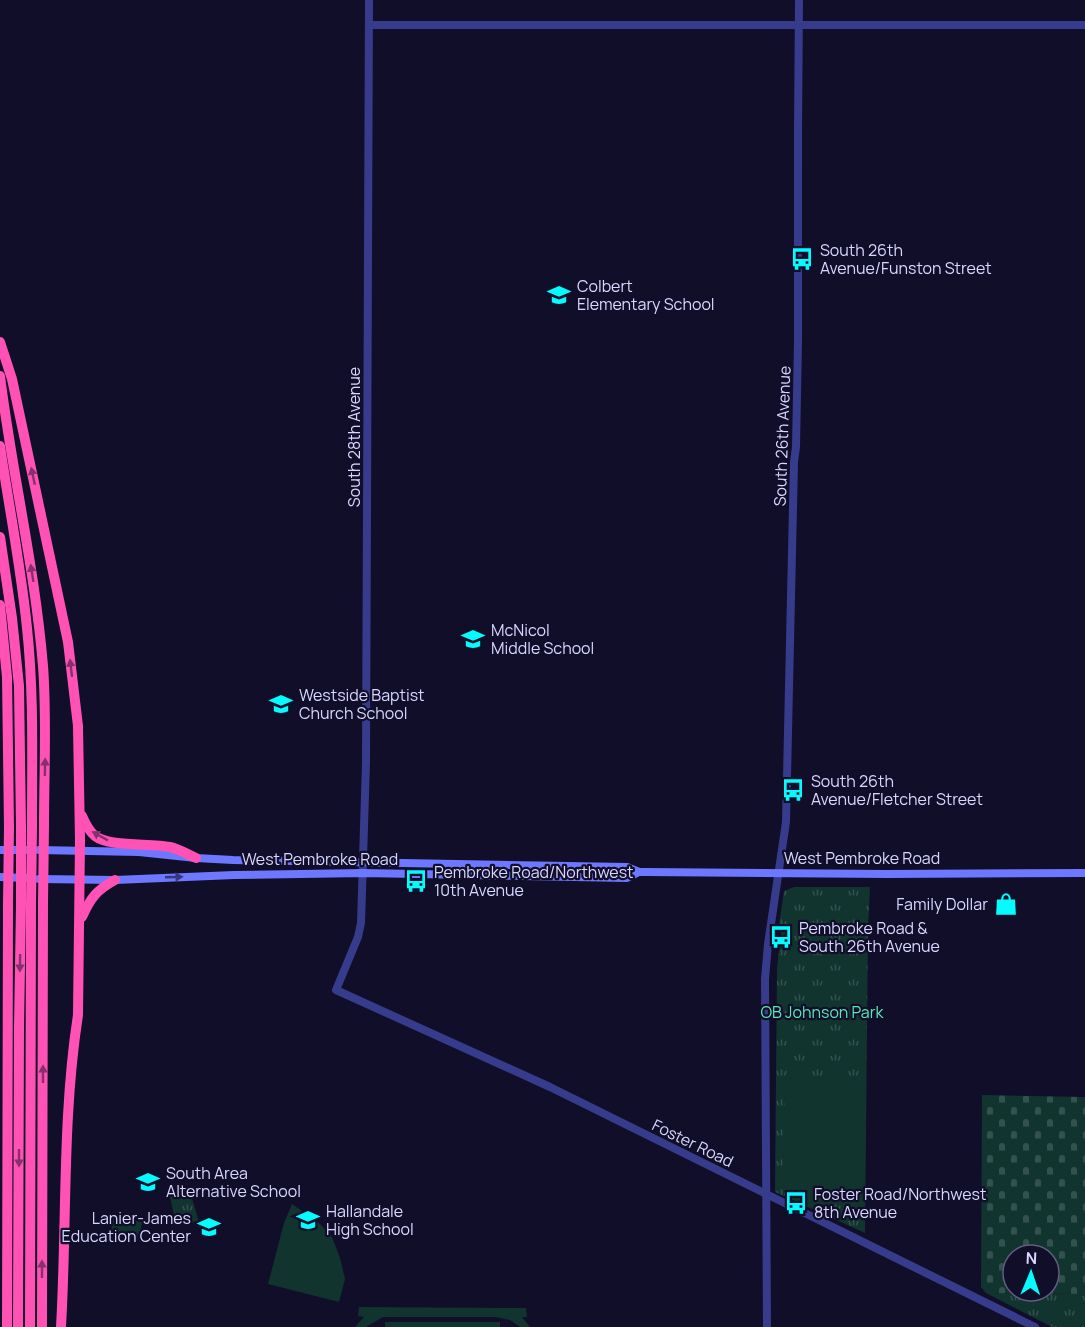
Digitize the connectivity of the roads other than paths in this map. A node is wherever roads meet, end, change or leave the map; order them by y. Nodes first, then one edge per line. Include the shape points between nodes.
1 (369, 0) edge
2 (799, 0) edge
3 (799, 24) junction
4 (369, 25) junction
5 (1085, 25) edge
6 (0, 342) edge
7 (0, 376) edge
8 (0, 446) edge
9 (0, 537) edge
10 (0, 604) edge
11 (80, 812) junction
12 (26, 826) junction
13 (0, 850) edge
14 (80, 850) junction
15 (196, 858) junction
16 (363, 863) junction
17 (639, 872) junction
18 (779, 872) junction
19 (363, 873) junction
20 (1085, 873) edge
21 (0, 877) edge
22 (80, 880) junction
23 (115, 880) junction
24 (26, 905) junction
25 (80, 922) junction
26 (336, 990) joint
27 (766, 1192) junction
28 (0, 1269) edge
29 (7, 1324) edge
30 (18, 1327) edge
31 (30, 1327) edge
32 (42, 1327) edge
33 (61, 1327) edge
34 (767, 1327) edge
35 (1035, 1327) edge

1 - 4 street, South 28th Avenue
2 - 3 street, South 26th Avenue
3 - 4 street
3 - 5 street
3 - 18 street, South 26th Avenue via 796,447 786,822
4 - 16 street, South 28th Avenue
11 -> 6 highway via 78,726 68,642 12,379
32 -> 7 highway, bridge via 43,667
8 - 12 highway via 27,628 32,724
9 - 12 highway via 19,686
10 - 29 highway, bridge via 7,677 9,827
11 - 14 highway
15 -> 11 highway via 172,847 101,840 94,836
12 - 24 highway, bridge
13 - 14 main road, West Pembroke Road
14 - 15 main road, West Pembroke Road
14 - 22 highway
15 - 16 main road, West Pembroke Road
16 - 17 main road, West Pembroke Road via 627,867
16 - 19 street, South 28th Avenue
17 - 18 main road, West Pembroke Road
17 - 19 main road, West Pembroke Road via 627,878
18 - 20 main road, West Pembroke Road
18 - 27 street, South 26th Avenue via 765,979
23 -> 19 main road, West Pembroke Road
19 - 26 street, South 28th Avenue via 358,937
21 - 22 main road, West Pembroke Road
22 - 23 main road, West Pembroke Road
22 - 25 highway
23 - 25 highway via 91,898
24 -> 30 highway via 19,1028
24 - 31 highway
25 - 33 highway via 78,1015 66,1122
26 - 27 street, Foster Road via 550,1086
27 - 34 street, South 26th Avenue
27 - 35 street, Foster Road
28 - 29 highway

